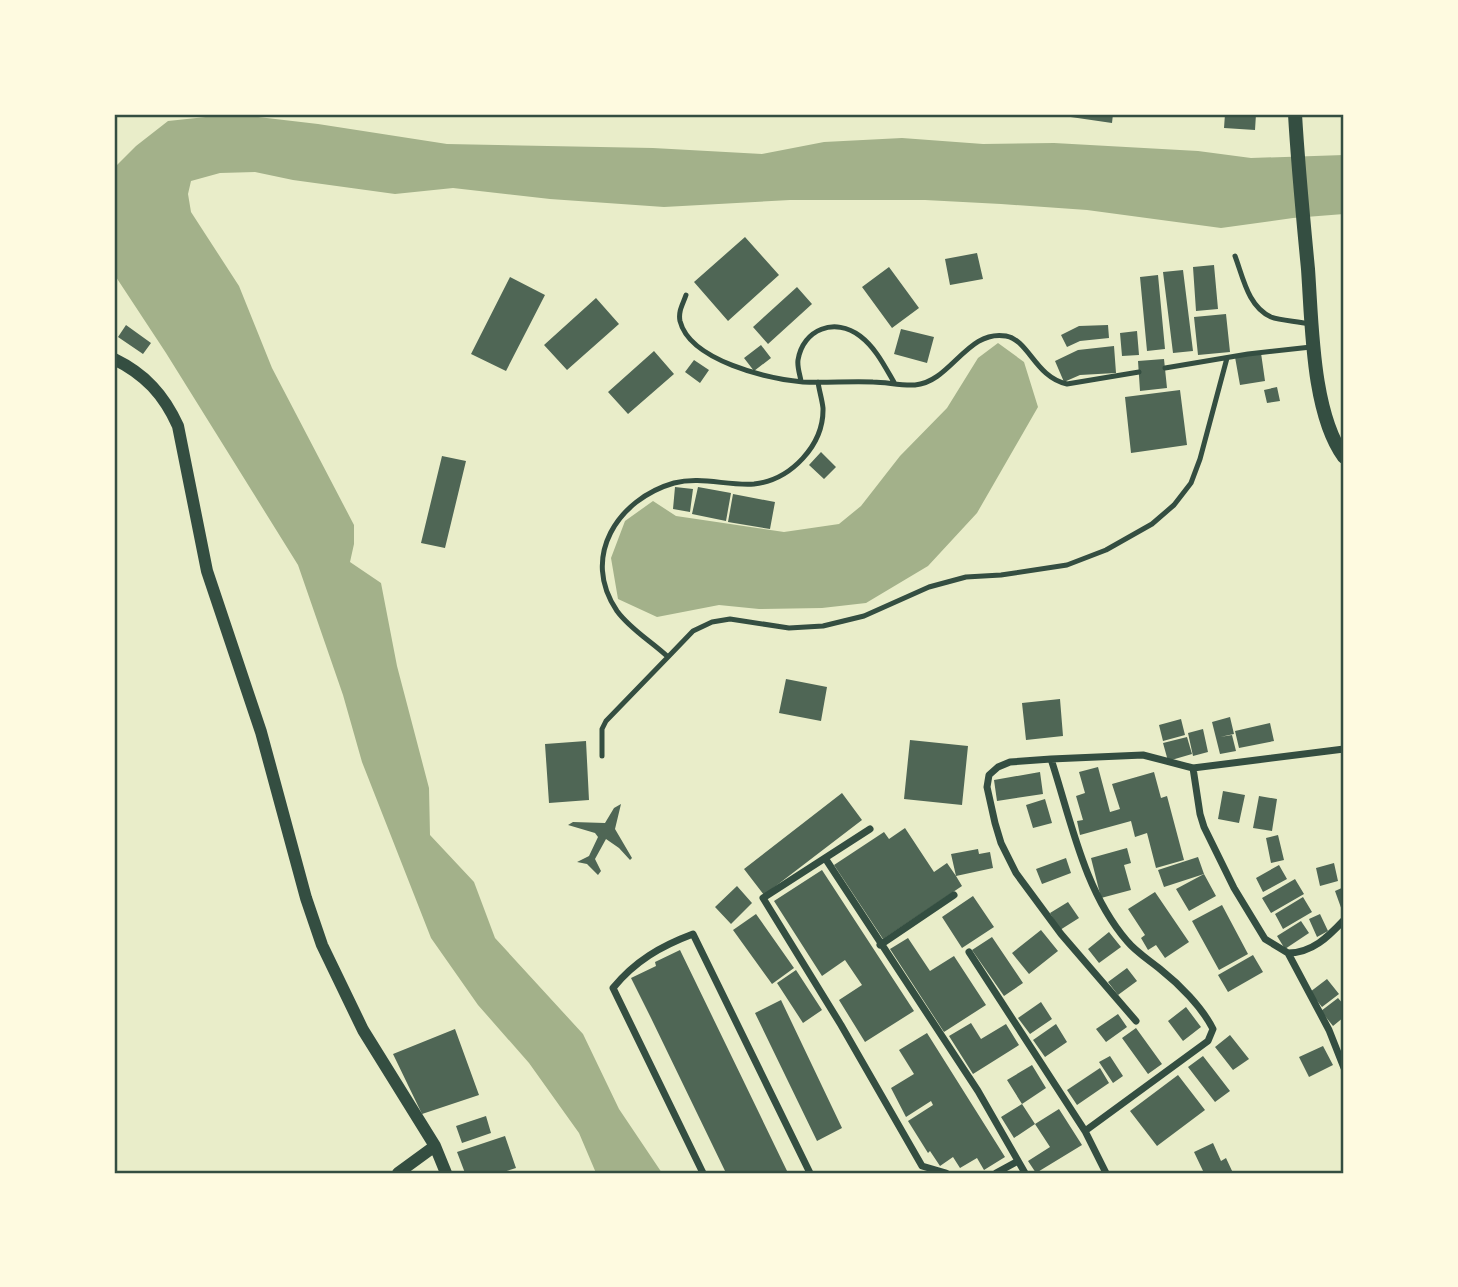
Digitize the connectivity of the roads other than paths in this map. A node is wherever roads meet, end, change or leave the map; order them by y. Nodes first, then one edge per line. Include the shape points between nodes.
1 (1295, 120) edge
2 (1235, 256) dead end
3 (686, 295) dead end
4 (1312, 325) junction
5 (1315, 347) junction
6 (1227, 358) junction
7 (114, 359) edge
8 (1165, 368) dead end
9 (1139, 372) dead end
10 (801, 382) junction
11 (818, 382) junction
12 (895, 384) junction
13 (1344, 455) edge
14 (668, 657) junction
15 (1344, 749) edge
16 (601, 755) dead end
17 (1051, 759) junction
18 (1194, 768) junction
19 (870, 829) dead end
20 (825, 858) junction
21 (954, 895) dead end
22 (1344, 920) edge
23 (880, 945) junction
24 (969, 952) dead end
25 (1288, 953) junction
26 (1136, 1021) dead end
27 (1344, 1068) edge
28 (1085, 1130) junction
29 (435, 1146) junction
30 (1018, 1161) junction
31 (398, 1173) edge
32 (446, 1173) edge
33 (703, 1173) edge
34 (810, 1173) edge
35 (946, 1173) edge
36 (996, 1173) edge
37 (1025, 1173) edge
38 (1106, 1173) edge

1 - 4 main road
2 - 4 lane via 1249,295 1262,310 1273,317
3 - 10 lane via 680,322 699,346 720,360 758,374
4 - 5 main road
5 - 6 lane
5 - 13 main road via 1327,424
6 - 8 lane
6 - 14 lane via 1191,482 1152,524 1106,550 1067,565 966,577 929,587 864,616 823,626 789,628 730,619 712,622 693,631
7 - 29 street via 150,382 178,426 207,571 261,732 322,945 363,1030
9 - 12 lane via 1057,382 1043,373 1015,340 997,336 966,349 935,378 916,385
10 - 11 lane
10 - 12 lane via 797,363 802,348 819,330 835,326 866,342
11 - 12 lane
11 - 14 lane via 823,409 818,436 794,467 774,480 754,484 692,480 673,484 622,513 608,533 603,572 615,608 629,626
14 - 16 lane via 606,721
15 - 18 street
17 - 18 street via 1143,755
17 - 26 street via 1010,762 989,775 987,787 1001,843 1016,873 1061,934
17 - 28 street via 1088,876 1102,905 1128,943 1167,974 1213,1029 1208,1041
18 - 25 street via 1204,827 1234,888 1265,939
19 - 20 street
20 - 23 street
20 - 35 street via 763,898 922,1166
21 - 23 street
22 - 25 street via 1303,953
23 - 30 street via 978,1091
24 - 28 street
25 - 27 street
28 - 38 street
29 - 31 street
29 - 32 street
30 - 36 street
30 - 37 street
33 - 34 street via 613,988 643,958 693,934

